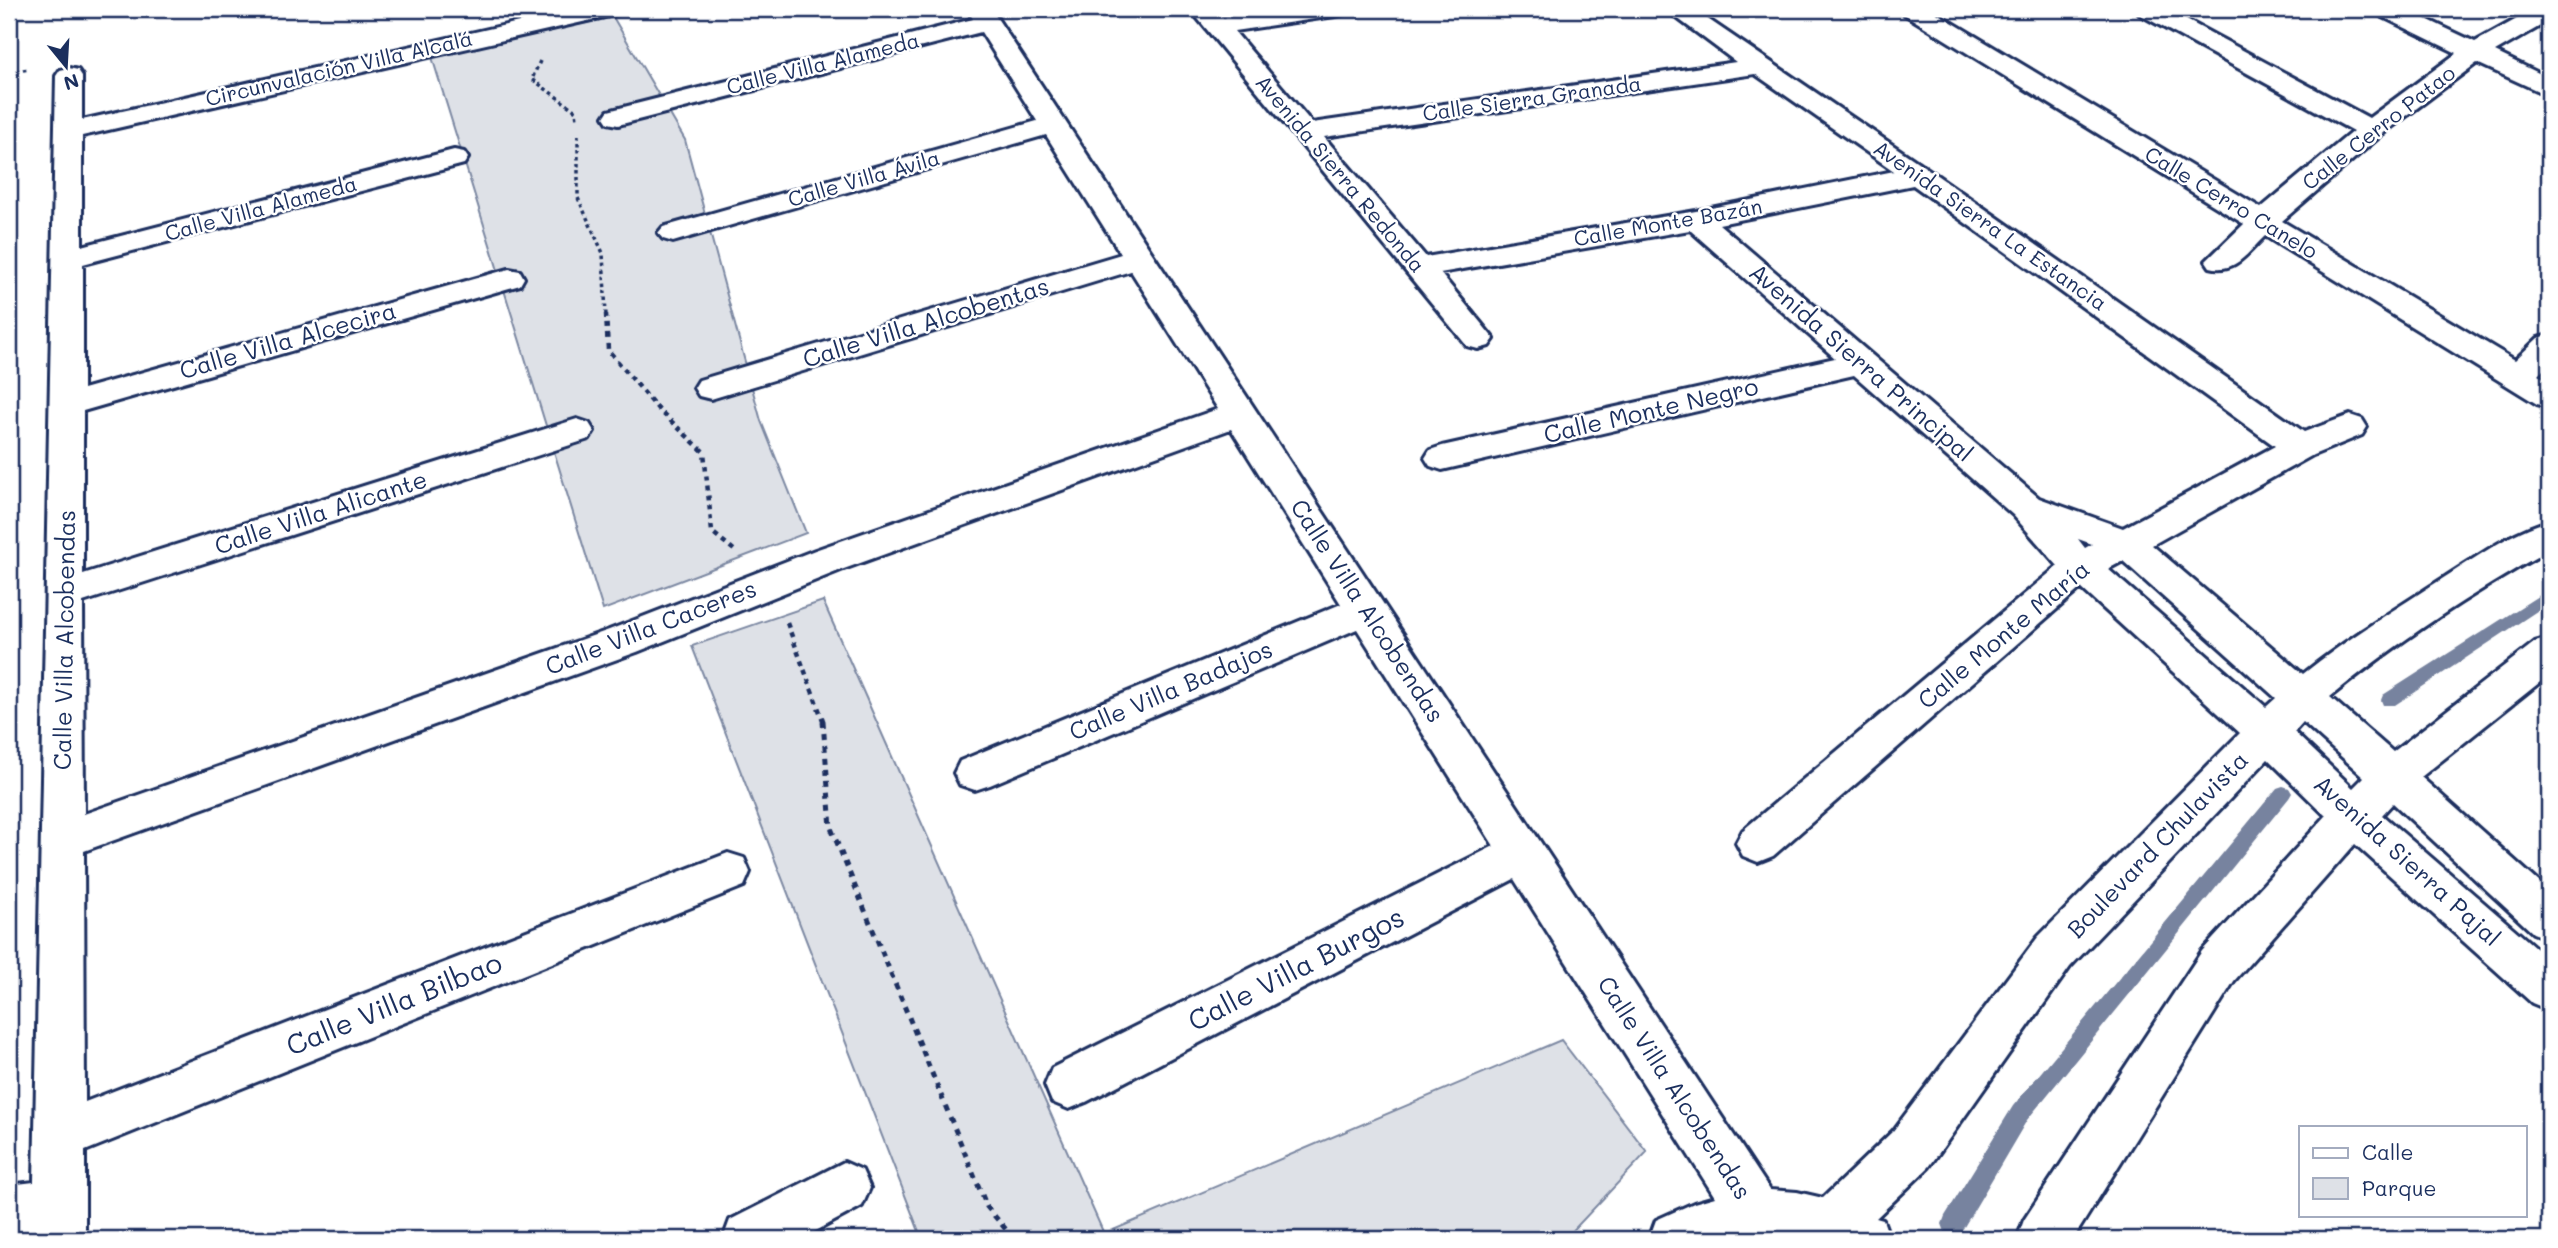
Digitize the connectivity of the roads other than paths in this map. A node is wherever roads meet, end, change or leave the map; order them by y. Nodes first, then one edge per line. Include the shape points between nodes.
1 (609, 9) edge
2 (1335, 9) edge
3 (1676, 9) edge
4 (1913, 9) edge
5 (2148, 9) edge
6 (2386, 9) edge
7 (2549, 11) edge
8 (983, 16) edge
9 (1209, 17) edge
10 (2476, 53) junction
11 (1759, 66) junction
12 (69, 76) dead end
13 (2549, 88) edge
14 (618, 117) dead end
15 (1055, 124) junction
16 (2371, 130) junction
17 (69, 131) junction
18 (1305, 132) junction
19 (454, 159) dead end
20 (1918, 175) junction
21 (1696, 220) junction
22 (2263, 222) junction
23 (673, 233) dead end
24 (1141, 258) junction
25 (68, 259) junction
26 (2221, 261) dead end
27 (1418, 268) junction
28 (509, 278) dead end
29 (1478, 339) dead end
30 (2549, 345) edge
31 (1860, 363) junction
32 (2517, 377) junction
33 (711, 388) dead end
34 (2549, 396) edge
35 (66, 405) junction
36 (1239, 414) junction
37 (2350, 427) dead end
38 (577, 431) dead end
39 (2301, 447) junction
40 (1442, 458) dead end
41 (2026, 506) junction
42 (2549, 534) edge
43 (2126, 543) junction
44 (2081, 567) junction
45 (65, 594) junction
46 (1367, 609) junction
47 (2549, 653) edge
48 (2302, 697) junction
49 (2267, 732) junction
50 (975, 773) dead end
51 (2391, 778) junction
52 (2356, 817) junction
53 (63, 840) junction
54 (1758, 843) dead end
55 (1523, 853) junction
56 (728, 872) dead end
57 (2549, 919) edge
58 (2549, 988) edge
59 (1069, 1085) dead end
60 (60, 1136) junction
61 (844, 1188) dead end
62 (9, 1211) edge
63 (1755, 1214) junction
64 (59, 1222) edge
65 (1848, 1232) edge
66 (749, 1239) edge
67 (1675, 1239) edge
68 (2043, 1239) edge

1 - 17 street, Circunvalación Villa Alcalá
2 - 9 street
3 - 11 street, Avenida Sierra La Estancia
4 - 22 street, Calle Cerro Canelo
5 - 16 street
6 - 10 street
7 - 10 street, Calle Cerro Patao
8 - 14 street, Calle Villa Alameda
8 - 15 street, Calle Villa Alcobendas
9 - 18 street, Avenida Sierra Redonda
10 - 13 street
10 - 16 street, Calle Cerro Patao
11 - 18 street, Calle Sierra Granada
11 - 20 street, Avenida Sierra La Estancia
12 - 17 street, Calle Villa Alcobendas
15 - 23 street, Calle Villa Ávila
15 - 24 street, Calle Villa Alcobendas
16 - 22 street, Calle Cerro Patao
17 - 25 street, Calle Villa Alcobendas
18 - 27 street, Avenida Sierra Redonda
19 - 25 street, Calle Villa Alameda
20 - 21 street, Calle Monte Bazán
20 - 39 street, Avenida Sierra La Estancia
21 - 27 street, Calle Monte Bazán
21 - 31 street, Avenida Sierra Principal
22 - 26 street, Calle Cerro Patao
22 - 32 street, Calle Cerro Canelo
24 - 33 street, Calle Villa Alcobentas
24 - 36 street, Calle Villa Alcobendas
25 - 35 street, Calle Villa Alcobendas
27 - 29 street, Avenida Sierra Redonda
28 - 35 street, Calle Villa Alcecira
30 - 32 street
31 - 40 street, Calle Monte Negro
31 - 41 street, Avenida Sierra Principal
32 - 34 street, Calle Cerro Canelo
35 - 45 street, Calle Villa Alcobendas
36 - 46 street, Calle Villa Alcobendas
36 - 53 street, Calle Villa Caceres via 828,560 623,641
37 - 39 street, Calle Monte María
38 - 45 street, Calle Villa Alicante
39 - 43 street, Calle Monte María
41 - 43 street
41 - 44 street, Avenida Sierra Pajal
42 - 48 street, Boulevard Chulavista via 2355,654
43 - 44 street, Calle Monte María
43 - 48 street
44 - 49 street, Avenida Sierra Pajal
44 - 54 street, Calle Monte María
45 - 53 street, Calle Villa Alcobendas
46 - 50 street, Calle Villa Badajos
46 - 55 street, Calle Villa Alcobendas
47 - 51 street
48 - 49 street, Boulevard Chulavista
48 - 51 street
49 - 52 street, Avenida Sierra Pajal
49 - 65 street, Boulevard Chulavista via 2054,952
51 - 52 street
51 - 57 street
52 - 58 street, Avenida Sierra Pajal
52 - 68 street via 2305,867 2218,967
53 - 60 street, Calle Villa Alcobendas
55 - 59 street, Calle Villa Burgos
55 - 63 street, Calle Villa Alcobendas
56 - 60 street, Calle Villa Bilbao
60 - 64 street, Calle Villa Alcobendas
61 - 66 street
62 - 64 street
63 - 65 street, Boulevard Chulavista via 1794,1216
63 - 67 street, Boulevard Chulavista via 1692,1228

